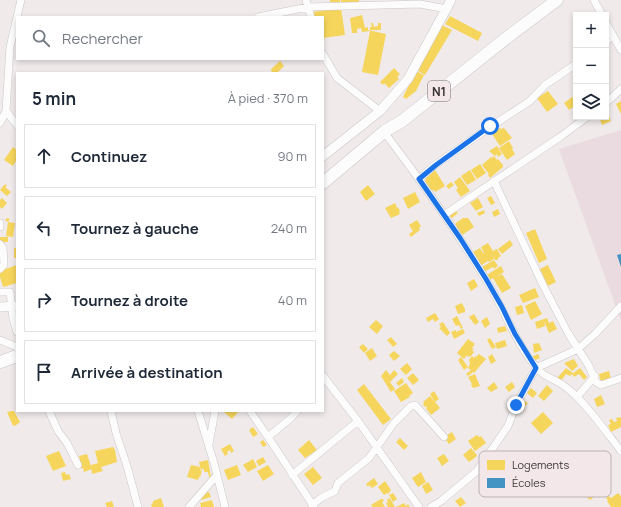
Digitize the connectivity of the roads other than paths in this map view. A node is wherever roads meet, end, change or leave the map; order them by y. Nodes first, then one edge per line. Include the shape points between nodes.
1 (21, 0) edge
2 (451, 0) edge
3 (557, 0) edge
4 (594, 0) edge
5 (307, 3) edge
6 (364, 3) edge
7 (447, 9) junction
8 (600, 12) edge
9 (17, 16) edge
10 (262, 16) edge
11 (311, 16) edge
12 (16, 21) edge
13 (609, 28) edge
14 (613, 35) junction
15 (609, 38) edge
16 (621, 50) edge
17 (324, 56) edge
18 (573, 66) edge
19 (621, 89) edge
20 (609, 100) edge
21 (6, 111) junction
22 (380, 111) junction
23 (583, 120) edge
24 (0, 123) edge
25 (16, 124) edge
26 (385, 131) junction
27 (324, 155) edge
28 (419, 179) junction
29 (494, 181) junction
30 (324, 182) edge
31 (444, 215) junction
32 (0, 223) edge
33 (0, 226) edge
34 (0, 244) edge
35 (0, 269) edge
36 (0, 292) edge
37 (14, 306) edge
38 (621, 306) edge
39 (0, 307) edge
40 (16, 329) edge
41 (0, 340) edge
42 (16, 347) edge
43 (578, 349) junction
44 (16, 356) edge
45 (0, 362) edge
46 (536, 368) junction
47 (594, 376) junction
48 (621, 378) edge
49 (324, 379) edge
50 (577, 397) junction
51 (49, 412) edge
52 (111, 412) edge
53 (198, 412) edge
54 (215, 412) edge
55 (251, 412) edge
56 (296, 412) edge
57 (358, 421) junction
58 (268, 437) junction
59 (444, 437) dead end
60 (209, 446) junction
61 (376, 447) junction
62 (491, 451) edge
63 (621, 451) edge
64 (78, 465) dead end
65 (479, 468) edge
66 (217, 474) junction
67 (292, 475) junction
68 (443, 504) edge
69 (313, 506) edge
70 (138, 507) edge
71 (189, 507) edge
72 (225, 507) edge
73 (419, 507) edge
74 (431, 507) edge

1 - 9 street
2 - 7 street
3 - 26 highway, N1 via 402,121
4 - 8 street
5 - 6 street
5 - 10 street
5 - 11 street
6 - 7 street via 420,4
7 - 22 street via 408,79
12 - 21 street via 10,47
13 - 14 street
14 - 15 street
14 - 16 street
17 - 22 street via 337,78
18 - 28 street via 545,86 530,101 490,126
19 - 20 street
21 - 24 street
21 - 25 street
22 - 27 street
23 - 29 street
26 - 28 street
26 - 30 highway, N1
28 - 31 street
29 - 31 street
29 - 43 street via 542,285
31 - 46 street via 486,279
32 - 33 street
34 - 35 street via 3,248 4,265
36 - 37 street via 10,292
37 - 39 street
37 - 40 street via 12,318
38 - 43 street
41 - 42 street
43 - 46 street
43 - 47 street
44 - 45 highway
46 - 50 street
46 - 62 street via 518,399 508,426
47 - 48 street via 596,382 601,385
47 - 50 street
49 - 57 street
50 - 63 street
51 - 64 street
52 - 70 street
53 - 60 street
54 - 60 street
55 - 58 street
56 - 58 street
57 - 61 street
57 - 67 street
58 - 67 street
59 - 61 street via 414,405 394,423
60 - 66 street
61 - 69 street via 369,458 338,483 334,491
61 - 73 street
65 - 68 street
66 - 71 street
66 - 72 street
67 - 69 street
68 - 74 street

